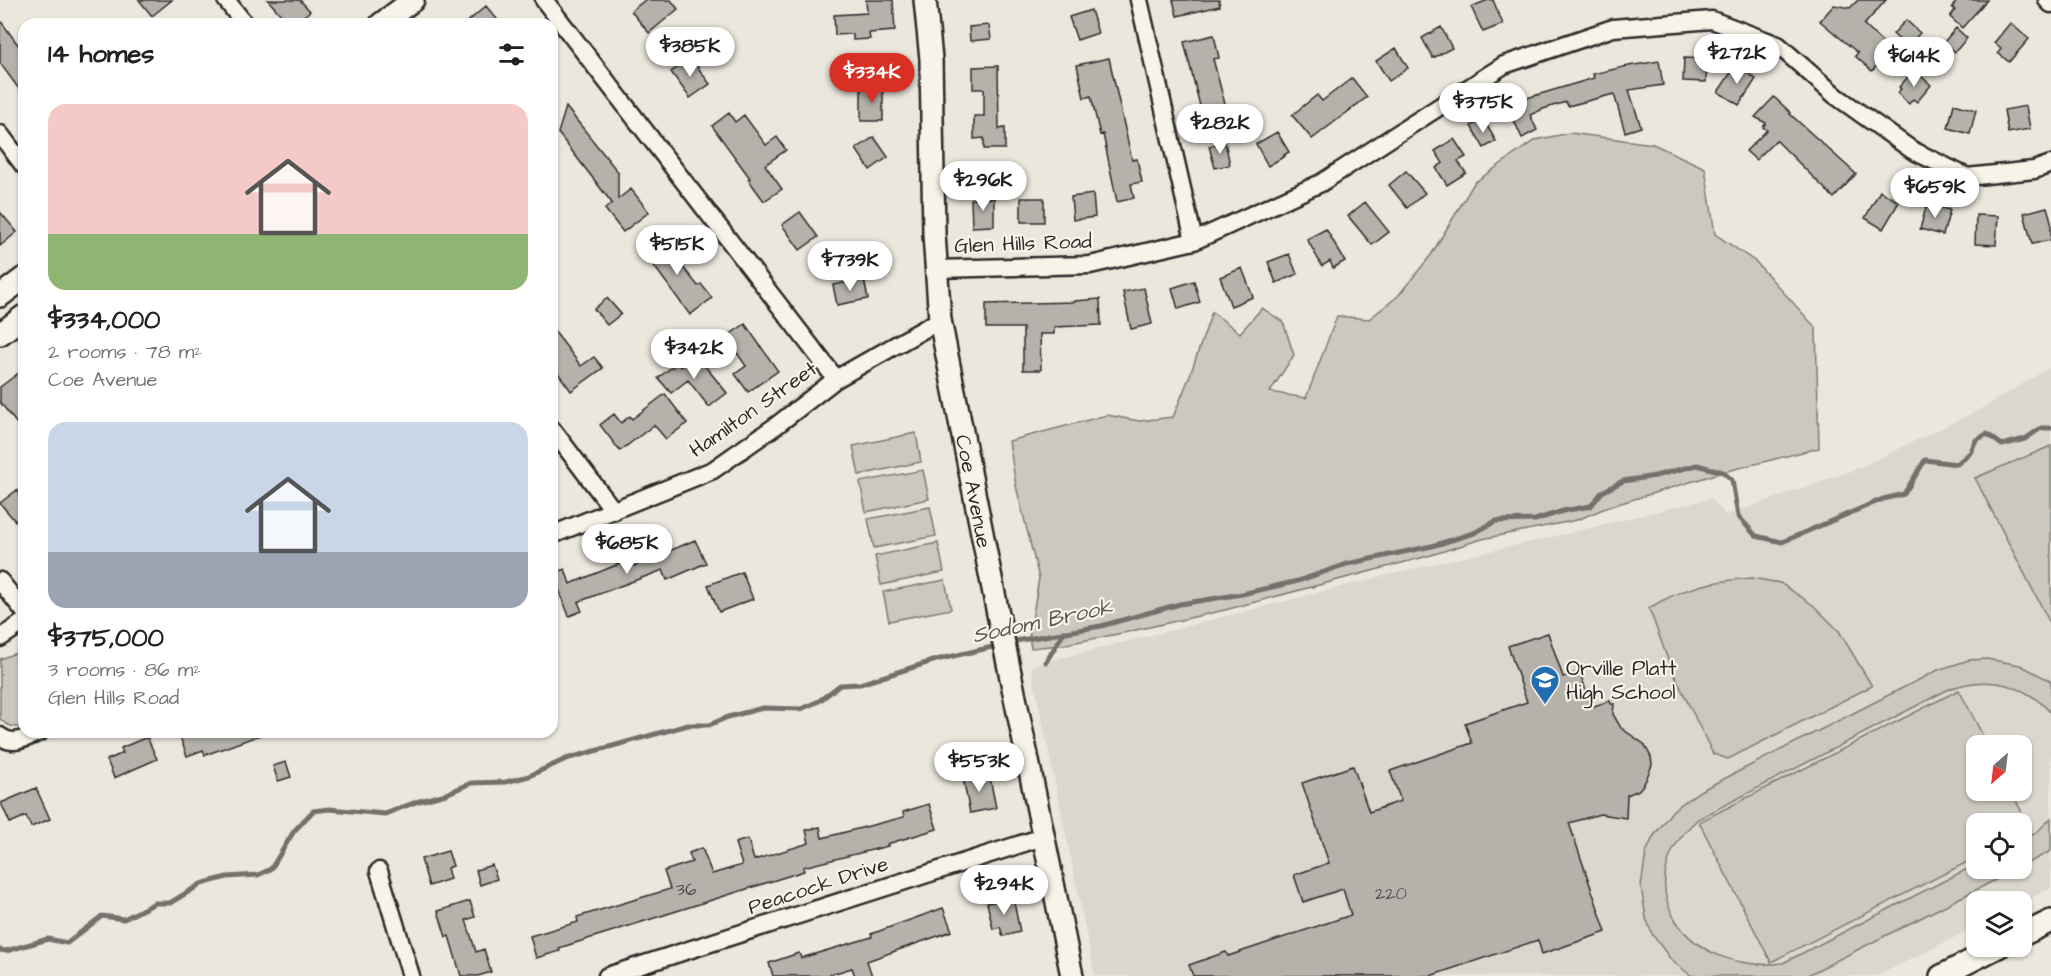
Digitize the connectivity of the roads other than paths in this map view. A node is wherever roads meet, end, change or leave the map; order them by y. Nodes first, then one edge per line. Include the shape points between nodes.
1 (226, 0) edge
2 (413, 0) edge
3 (544, 0) edge
4 (925, 0) edge
5 (1139, 0) edge
6 (2047, 0) edge
7 (2051, 4) edge
8 (240, 18) edge
9 (389, 18) edge
10 (558, 18) edge
11 (558, 18) edge
12 (0, 134) edge
13 (18, 158) edge
14 (2051, 164) edge
15 (1194, 241) junction
16 (936, 269) junction
17 (18, 282) edge
18 (0, 296) edge
19 (18, 320) edge
20 (940, 320) junction
21 (0, 334) edge
22 (836, 379) junction
23 (558, 437) edge
24 (614, 511) junction
25 (558, 533) edge
26 (0, 581) edge
27 (18, 604) edge
28 (18, 625) edge
29 (0, 638) edge
30 (0, 736) edge
31 (26, 738) edge
32 (1043, 837) junction
33 (378, 871) dead end
34 (2051, 921) edge
35 (2032, 930) edge
36 (1978, 957) edge
37 (411, 976) edge
38 (607, 976) edge
39 (1072, 976) edge
40 (1941, 976) edge

1 - 8 street
2 - 9 street
3 - 10 street
4 - 16 street, Coe Avenue via 931,59
5 - 15 street
6 - 7 street
11 - 22 street
12 - 13 street
14 - 15 street, Glen Hills Road via 2034,170 1967,177 1912,150 1836,96 1778,45 1712,20 1613,28 1504,65 1321,183
15 - 16 street, Glen Hills Road via 1090,265
16 - 20 street, Coe Avenue
17 - 18 street
19 - 21 street
20 - 22 street, Hamilton Street
20 - 32 street, Coe Avenue
22 - 24 street, Hamilton Street via 713,470
23 - 24 street
24 - 25 street, Hamilton Street
26 - 27 street
28 - 29 street
30 - 31 street via 16,742
32 - 38 street, Peacock Drive
32 - 39 street, Coe Avenue
33 - 37 street
34 - 35 street
36 - 40 street

